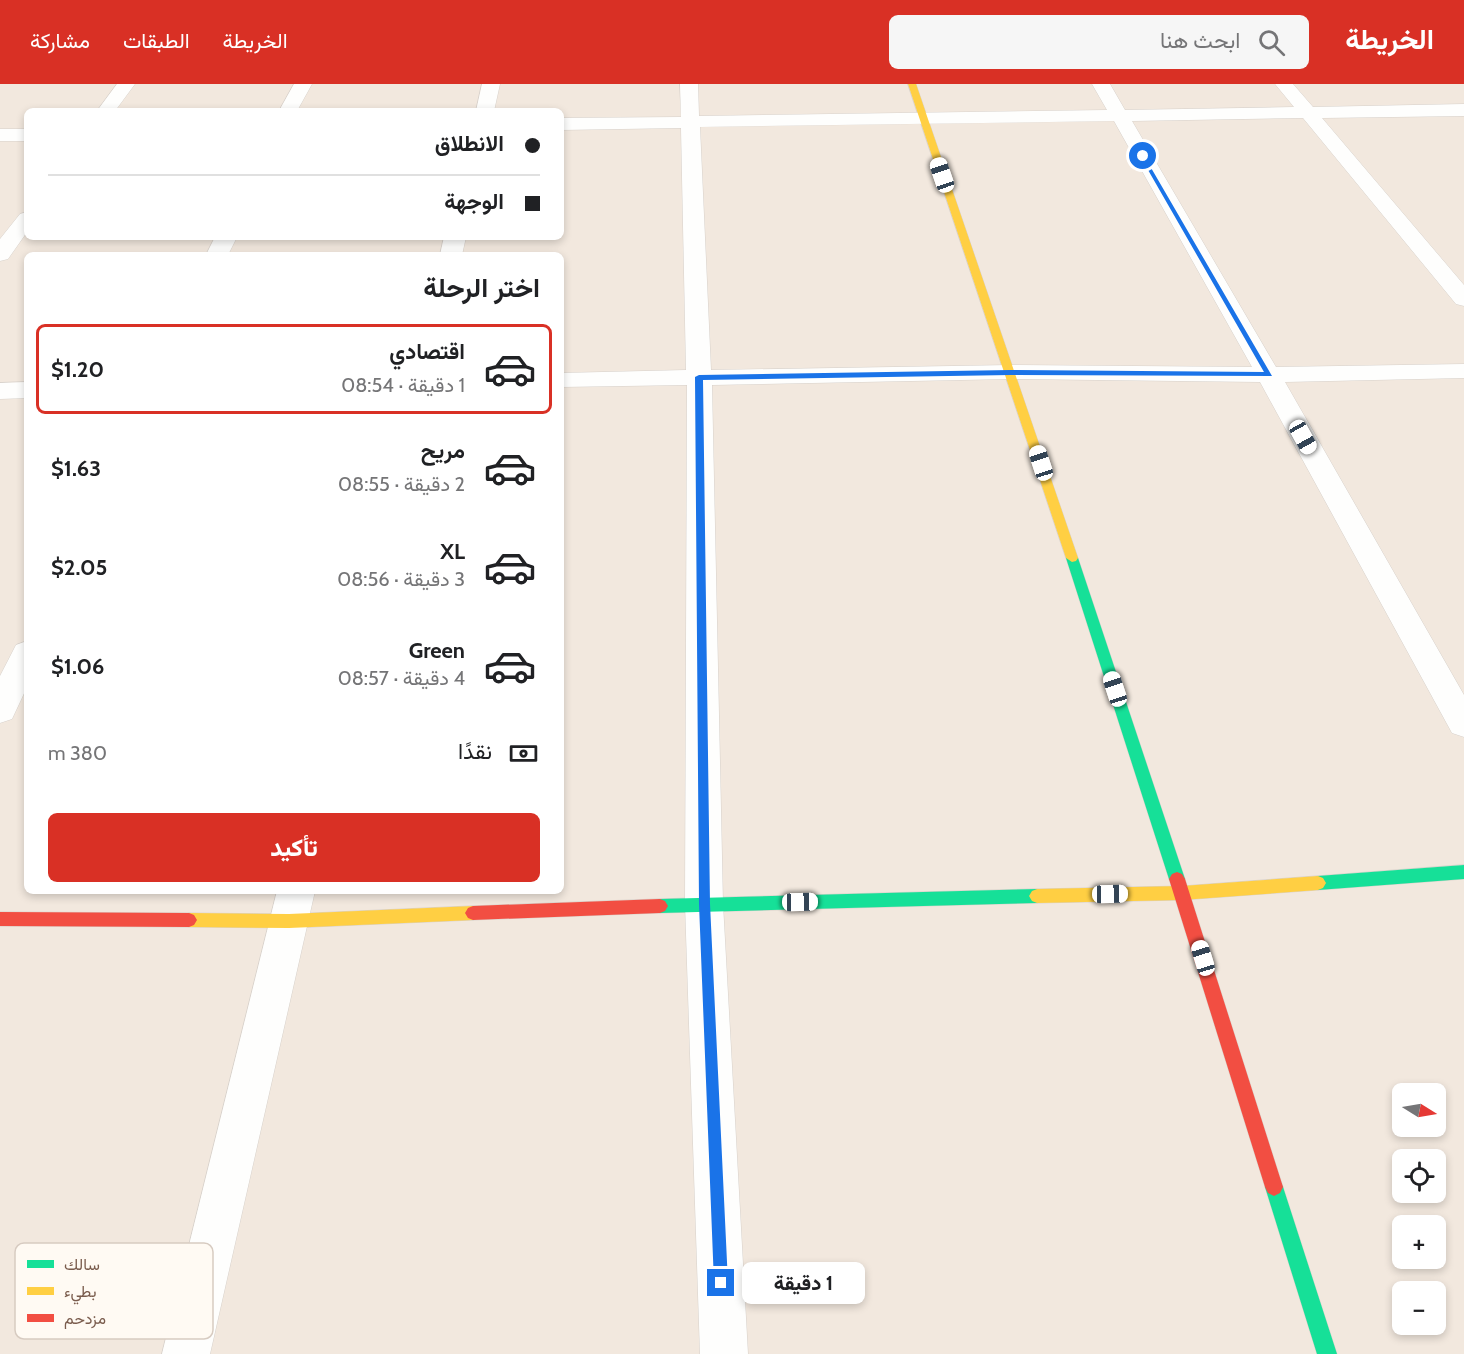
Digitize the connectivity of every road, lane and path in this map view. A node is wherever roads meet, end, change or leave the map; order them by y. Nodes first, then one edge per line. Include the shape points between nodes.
1 (126, 84) edge
2 (303, 84) edge
3 (491, 84) edge
4 (689, 84) edge
5 (912, 84) edge
6 (1101, 84) edge
7 (1284, 84) edge
8 (108, 108) edge
9 (290, 108) edge
10 (486, 108) edge
11 (1464, 110) edge
12 (1307, 112) junction
13 (1120, 116) junction
14 (923, 118) junction
15 (691, 122) junction
16 (564, 124) edge
17 (0, 135) edge
18 (24, 135) edge
19 (24, 222) edge
20 (0, 254) edge
21 (1464, 299) edge
22 (1464, 371) edge
23 (1011, 372) junction
24 (1269, 375) junction
25 (699, 377) junction
26 (564, 380) edge
27 (24, 390) edge
28 (0, 391) edge
29 (24, 659) edge
30 (0, 710) edge
31 (1464, 724) edge
32 (1464, 872) edge
33 (1182, 892) junction
34 (704, 904) junction
35 (292, 906) edge
36 (0, 919) edge
37 (212, 1243) edge
38 (190, 1339) edge
39 (186, 1354) edge
40 (724, 1354) edge
41 (1327, 1354) edge

1 - 8 street
2 - 9 street
3 - 10 street
4 - 15 street
5 - 14 street
6 - 13 street
7 - 12 street
11 - 12 street
12 - 13 street
12 - 21 street
13 - 14 street
13 - 24 street
14 - 15 street
14 - 23 street
15 - 16 street
15 - 25 street
17 - 18 street
19 - 20 street
22 - 24 street
23 - 24 street
23 - 25 street
23 - 33 street
24 - 31 street
25 - 26 street
25 - 34 street
27 - 28 street
29 - 30 street
32 - 33 street
33 - 34 street
33 - 41 street
34 - 35 street
34 - 40 street
35 - 36 street
35 - 37 street
38 - 39 street

